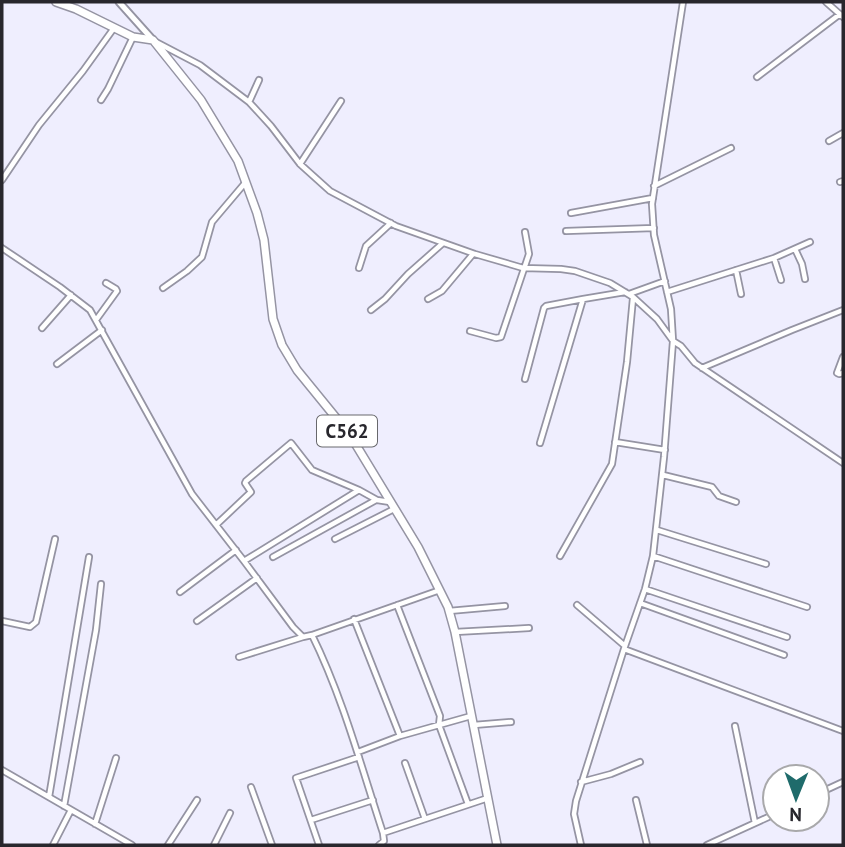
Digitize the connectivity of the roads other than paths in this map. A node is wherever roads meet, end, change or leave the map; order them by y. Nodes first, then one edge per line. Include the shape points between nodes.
1 (56, 2) edge
2 (119, 2) edge
3 (683, 2) edge
4 (826, 2) edge
5 (841, 15) edge
6 (114, 28) junction
7 (133, 37) junction
8 (153, 40) junction
9 (757, 77) dead end
10 (259, 80) dead end
11 (101, 100) dead end
12 (341, 101) dead end
13 (249, 102) junction
14 (843, 133) edge
15 (829, 141) dead end
16 (731, 148) dead end
17 (300, 164) junction
18 (2, 180) edge
19 (246, 182) junction
20 (654, 186) junction
21 (653, 198) junction
22 (571, 213) dead end
23 (391, 223) junction
24 (654, 228) junction
25 (566, 231) dead end
26 (525, 232) dead end
27 (810, 242) dead end
28 (443, 243) junction
29 (2, 248) edge
30 (795, 249) junction
31 (473, 254) junction
32 (774, 258) junction
33 (359, 268) dead end
34 (523, 268) junction
35 (736, 270) junction
36 (805, 279) dead end
37 (781, 280) dead end
38 (664, 281) junction
39 (106, 283) dead end
40 (163, 288) dead end
41 (667, 292) junction
42 (630, 294) junction
43 (741, 294) dead end
44 (71, 295) junction
45 (428, 299) dead end
46 (583, 299) junction
47 (371, 310) dead end
48 (843, 310) edge
49 (96, 320) junction
50 (42, 328) dead end
51 (102, 330) junction
52 (470, 331) dead end
53 (673, 341) junction
54 (843, 357) edge
55 (57, 364) dead end
56 (702, 368) junction
57 (843, 373) edge
58 (525, 379) dead end
59 (615, 442) junction
60 (540, 443) dead end
61 (665, 450) junction
62 (843, 463) edge
63 (663, 475) junction
64 (359, 490) junction
65 (377, 500) junction
66 (736, 502) dead end
67 (392, 506) junction
68 (216, 525) junction
69 (657, 530) junction
70 (335, 538) dead end
71 (55, 539) dead end
72 (236, 550) junction
73 (273, 556) dead end
74 (560, 556) dead end
75 (653, 556) junction
76 (89, 557) dead end
77 (244, 561) junction
78 (766, 564) dead end
79 (257, 578) junction
80 (101, 584) dead end
81 (645, 589) junction
82 (440, 590) junction
83 (180, 592) dead end
84 (640, 603) junction
85 (577, 604) dead end
86 (397, 605) junction
87 (505, 606) dead end
88 (807, 607) dead end
89 (449, 611) junction
90 (354, 619) junction
91 (2, 621) edge
92 (197, 621) dead end
93 (529, 628) dead end
94 (455, 632) junction
95 (312, 635) junction
96 (303, 637) junction
97 (787, 637) dead end
98 (624, 647) junction
99 (784, 655) dead end
100 (239, 657) dead end
101 (472, 715) junction
102 (511, 722) dead end
103 (439, 725) junction
104 (474, 725) junction
105 (734, 726) dead end
106 (843, 731) edge
107 (400, 736) junction
108 (358, 755) junction
109 (116, 758) dead end
110 (640, 762) dead end
111 (405, 763) dead end
112 (2, 770) edge
113 (581, 782) junction
114 (251, 786) dead end
115 (49, 797) junction
116 (489, 798) junction
117 (197, 800) dead end
118 (373, 800) junction
119 (636, 800) dead end
120 (468, 804) junction
121 (64, 806) junction
122 (71, 810) junction
123 (230, 813) dead end
124 (425, 819) junction
125 (311, 820) junction
126 (761, 820) edge
127 (755, 823) junction
128 (95, 824) junction
129 (383, 833) junction
130 (53, 845) edge
131 (132, 845) edge
132 (168, 845) edge
133 (214, 845) edge
134 (272, 845) edge
135 (319, 845) edge
136 (379, 845) edge
137 (497, 845) edge
138 (581, 845) edge
139 (647, 845) edge
140 (707, 845) edge

1 - 6 main road
2 - 8 street
3 - 20 street
4 - 5 street
5 - 9 street
6 - 7 main road
6 - 18 street
7 - 8 main road
7 - 11 street
8 - 13 street via 200,65
8 - 19 main road, C562 via 201,100
10 - 13 street
12 - 17 street
13 - 17 street
14 - 15 street
16 - 20 street
17 - 23 street via 330,191
19 - 40 street via 212,222 202,257
19 - 67 main road, C562 via 264,240 273,319 282,345 350,435
20 - 21 street
21 - 22 street
21 - 24 street
23 - 28 street
23 - 33 street via 366,246
24 - 25 street
24 - 38 street
26 - 34 street via 529,254
27 - 30 street
28 - 31 street
28 - 47 street
29 - 44 street
30 - 32 street
30 - 36 street
31 - 34 street
31 - 45 street via 442,291
32 - 35 street
32 - 37 street
34 - 42 street via 575,271
34 - 52 street via 501,337
35 - 41 street
35 - 43 street
38 - 41 street
38 - 42 street
39 - 49 street via 117,291
41 - 53 street
42 - 46 street
42 - 53 street
42 - 59 street via 627,362
44 - 49 street
44 - 50 street
46 - 58 street via 545,307
46 - 60 street
48 - 56 street
49 - 51 street
51 - 55 street
51 - 68 street via 185,484
53 - 56 street
53 - 61 street
54 - 57 street via 837,371
56 - 62 street
59 - 61 street
59 - 74 street via 612,464
61 - 63 street
63 - 66 street via 712,487 719,496
63 - 69 street
64 - 65 street
64 - 68 street via 312,470 291,443 246,481 251,492
64 - 77 street
65 - 67 street
65 - 73 street
67 - 70 street
67 - 82 main road, C562
68 - 72 street
69 - 75 street
69 - 78 street
71 - 91 street via 36,622 30,627
72 - 77 street
72 - 83 street
75 - 81 street
75 - 88 street
76 - 115 street
77 - 79 street
79 - 92 street
79 - 96 street
80 - 121 street
81 - 84 street
81 - 97 street
82 - 86 street
82 - 89 main road, C562
84 - 98 street
84 - 99 street
85 - 98 street
86 - 90 street
86 - 103 street via 440,716
87 - 89 street
89 - 94 main road, C562
90 - 95 street
90 - 107 street
93 - 94 street
94 - 101 main road, C562
95 - 96 street
95 - 108 street
96 - 100 street
98 - 106 street
98 - 113 street
101 - 103 street
101 - 104 main road, C562
102 - 104 street
103 - 107 street
103 - 120 street
104 - 116 main road, C562
105 - 127 street
107 - 108 street
108 - 118 street
108 - 125 street via 296,778
109 - 128 street
110 - 113 street
111 - 124 street
112 - 115 street
113 - 138 street via 574,814
114 - 134 street
115 - 121 street
116 - 120 street
116 - 137 main road, C562
117 - 132 street
118 - 125 street
118 - 129 street
119 - 139 street
120 - 124 street
121 - 122 street
122 - 128 street
122 - 130 street
123 - 133 street
124 - 129 street
125 - 135 street
126 - 127 street
127 - 140 street
128 - 131 street
129 - 136 street

